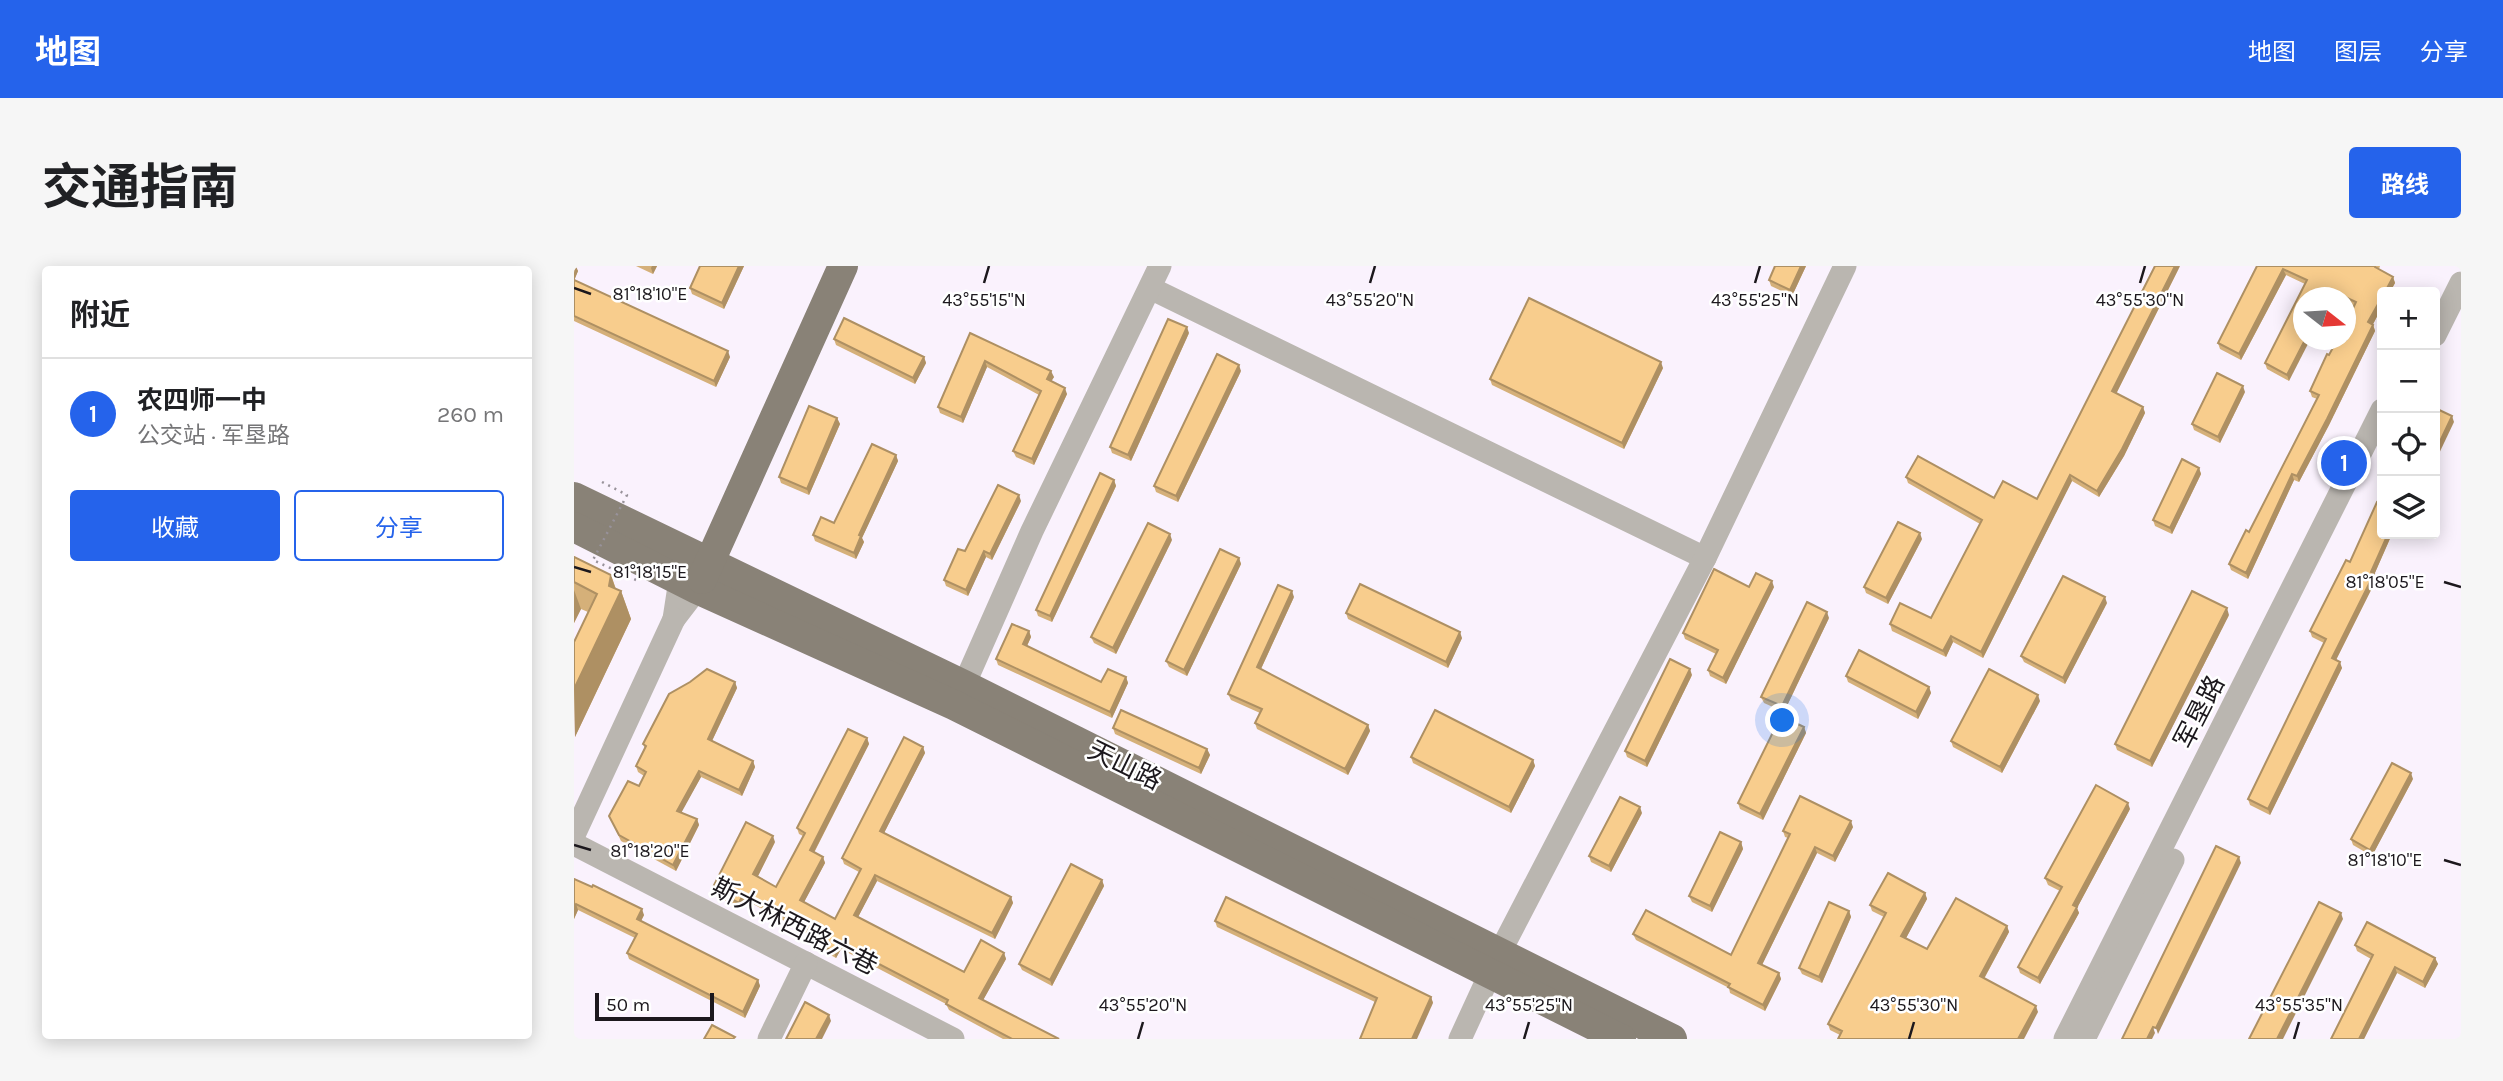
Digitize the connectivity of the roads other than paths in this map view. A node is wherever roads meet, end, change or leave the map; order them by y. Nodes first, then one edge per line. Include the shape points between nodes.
1 (825, 266) edge
2 (843, 266) edge
3 (1160, 266) edge
4 (1845, 266) edge
5 (2453, 266) edge
6 (2461, 283) edge
7 (1150, 288) junction
8 (2440, 293) edge
9 (2440, 325) edge
10 (2380, 413) edge
11 (2377, 450) edge
12 (574, 497) edge
13 (574, 527) edge
14 (1705, 558) junction
15 (696, 572) junction
16 (964, 685) junction
17 (574, 835) edge
18 (574, 844) edge
19 (806, 963) junction
20 (1495, 963) junction
21 (769, 1039) edge
22 (953, 1039) edge
23 (1460, 1039) edge
24 (1621, 1039) edge
25 (1672, 1039) edge
26 (2065, 1039) edge
27 (2084, 1039) edge

1 - 15 main road
2 - 15 main road
3 - 7 street
4 - 14 street
5 - 8 street
6 - 9 street
7 - 14 street
7 - 16 street via 1032,531
10 - 26 street, 军垦路
11 - 27 street, 军垦路
12 - 15 main road, 天山路
13 - 15 main road, 天山路
14 - 20 street
15 - 16 main road, 天山路
15 - 17 street
15 - 20 main road, 天山路 via 954,705
16 - 20 main road, 天山路
18 - 19 street, 斯大林西路六巷
19 - 21 street
19 - 22 street, 斯大林西路六巷
20 - 23 street
20 - 24 main road, 天山路
20 - 25 main road, 天山路

